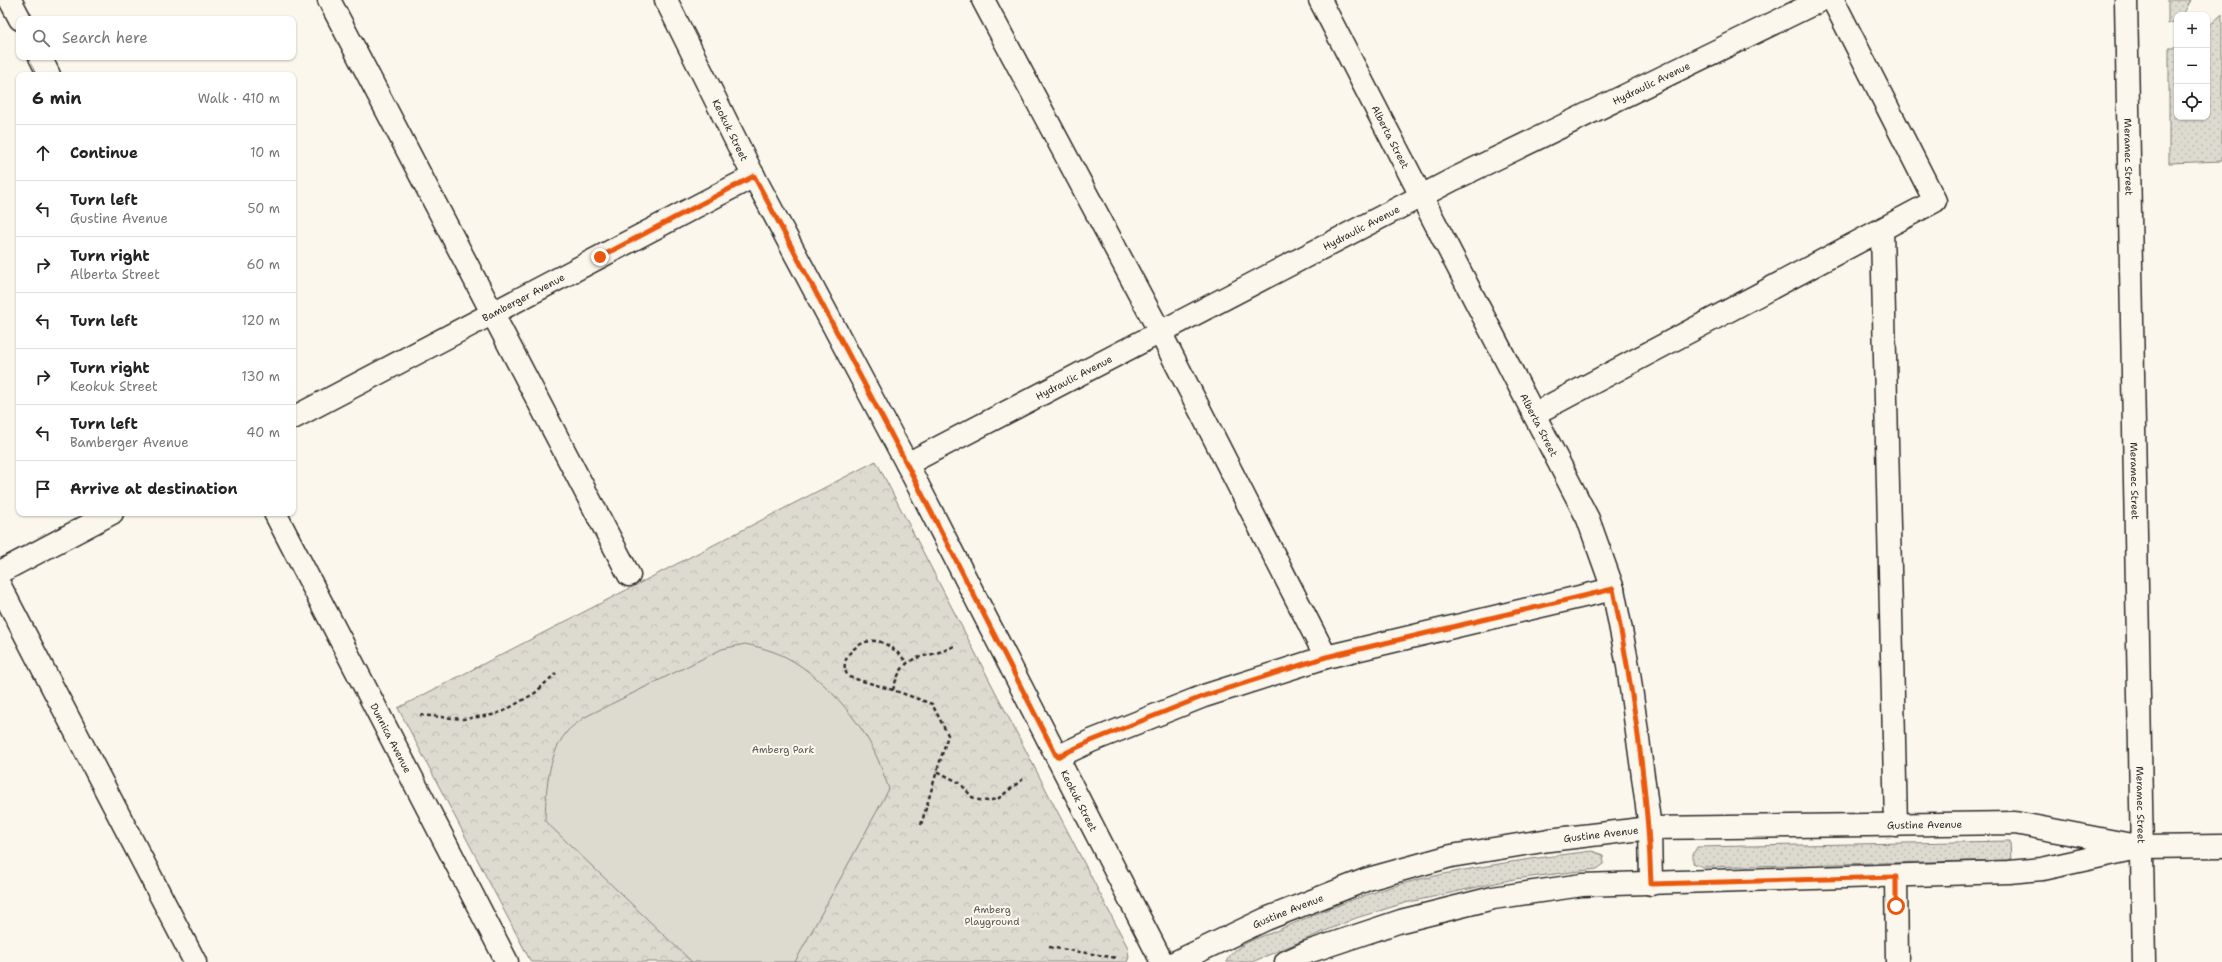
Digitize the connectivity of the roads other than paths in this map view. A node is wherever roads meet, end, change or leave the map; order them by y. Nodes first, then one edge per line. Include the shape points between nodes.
1 (10, 0) edge
2 (329, 0) edge
3 (666, 0) edge
4 (983, 0) edge
5 (1320, 0) edge
6 (1820, 0) edge
7 (1833, 0) edge
8 (2126, 0) edge
9 (18, 16) edge
10 (42, 60) edge
11 (48, 72) edge
12 (754, 176) junction
13 (1422, 196) junction
14 (1882, 230) junction
15 (493, 314) junction
16 (1160, 332) junction
17 (1534, 414) junction
18 (296, 416) edge
19 (907, 464) junction
20 (106, 516) edge
21 (277, 516) edge
22 (0, 572) edge
23 (629, 575) dead end
24 (0, 586) edge
25 (1613, 589) junction
26 (1326, 657) junction
27 (1057, 757) junction
28 (1896, 825) junction
29 (1650, 828) junction
30 (2222, 846) edge
31 (2142, 847) junction
32 (1896, 877) junction
33 (1651, 884) junction
34 (195, 962) edge
35 (507, 962) edge
36 (1162, 962) edge
37 (1176, 962) edge
38 (1286, 962) edge
39 (1897, 962) edge
40 (2144, 962) edge

1 - 9 street
2 - 15 street
3 - 12 street, Keokuk Street
4 - 16 street
5 - 13 street, Alberta Street
6 - 13 street, Hydraulic Avenue
7 - 14 street via 1935,201
8 - 31 street, Meramec Street
10 - 11 street
12 - 15 street, Bamberger Avenue
12 - 19 street, Keokuk Street
13 - 16 street, Hydraulic Avenue
13 - 17 street, Alberta Street
14 - 17 street
14 - 28 street
15 - 18 street, Bamberger Avenue
15 - 23 street
16 - 19 street, Hydraulic Avenue
16 - 26 street
17 - 25 street, Alberta Street via 1588,519
19 - 27 street, Keokuk Street
20 - 22 street
21 - 35 street, Dunnica Avenue
24 - 34 street
25 - 26 street
25 - 29 street, Alberta Street via 1628,666
26 - 27 street via 1204,696
27 - 36 street, Keokuk Street
28 - 29 street, Gustine Avenue
28 - 31 street, Gustine Avenue via 2015,823
29 - 33 street, Alberta Street
29 - 37 street, Gustine Avenue via 1549,840 1451,856 1368,879 1266,919
30 - 31 street, Gustine Avenue
31 - 32 street, Gustine Avenue via 2042,868
31 - 40 street, Meramec Street
32 - 33 street, Gustine Avenue
32 - 39 street
33 - 38 street, Gustine Avenue via 1582,885 1493,898 1401,921 1308,952

